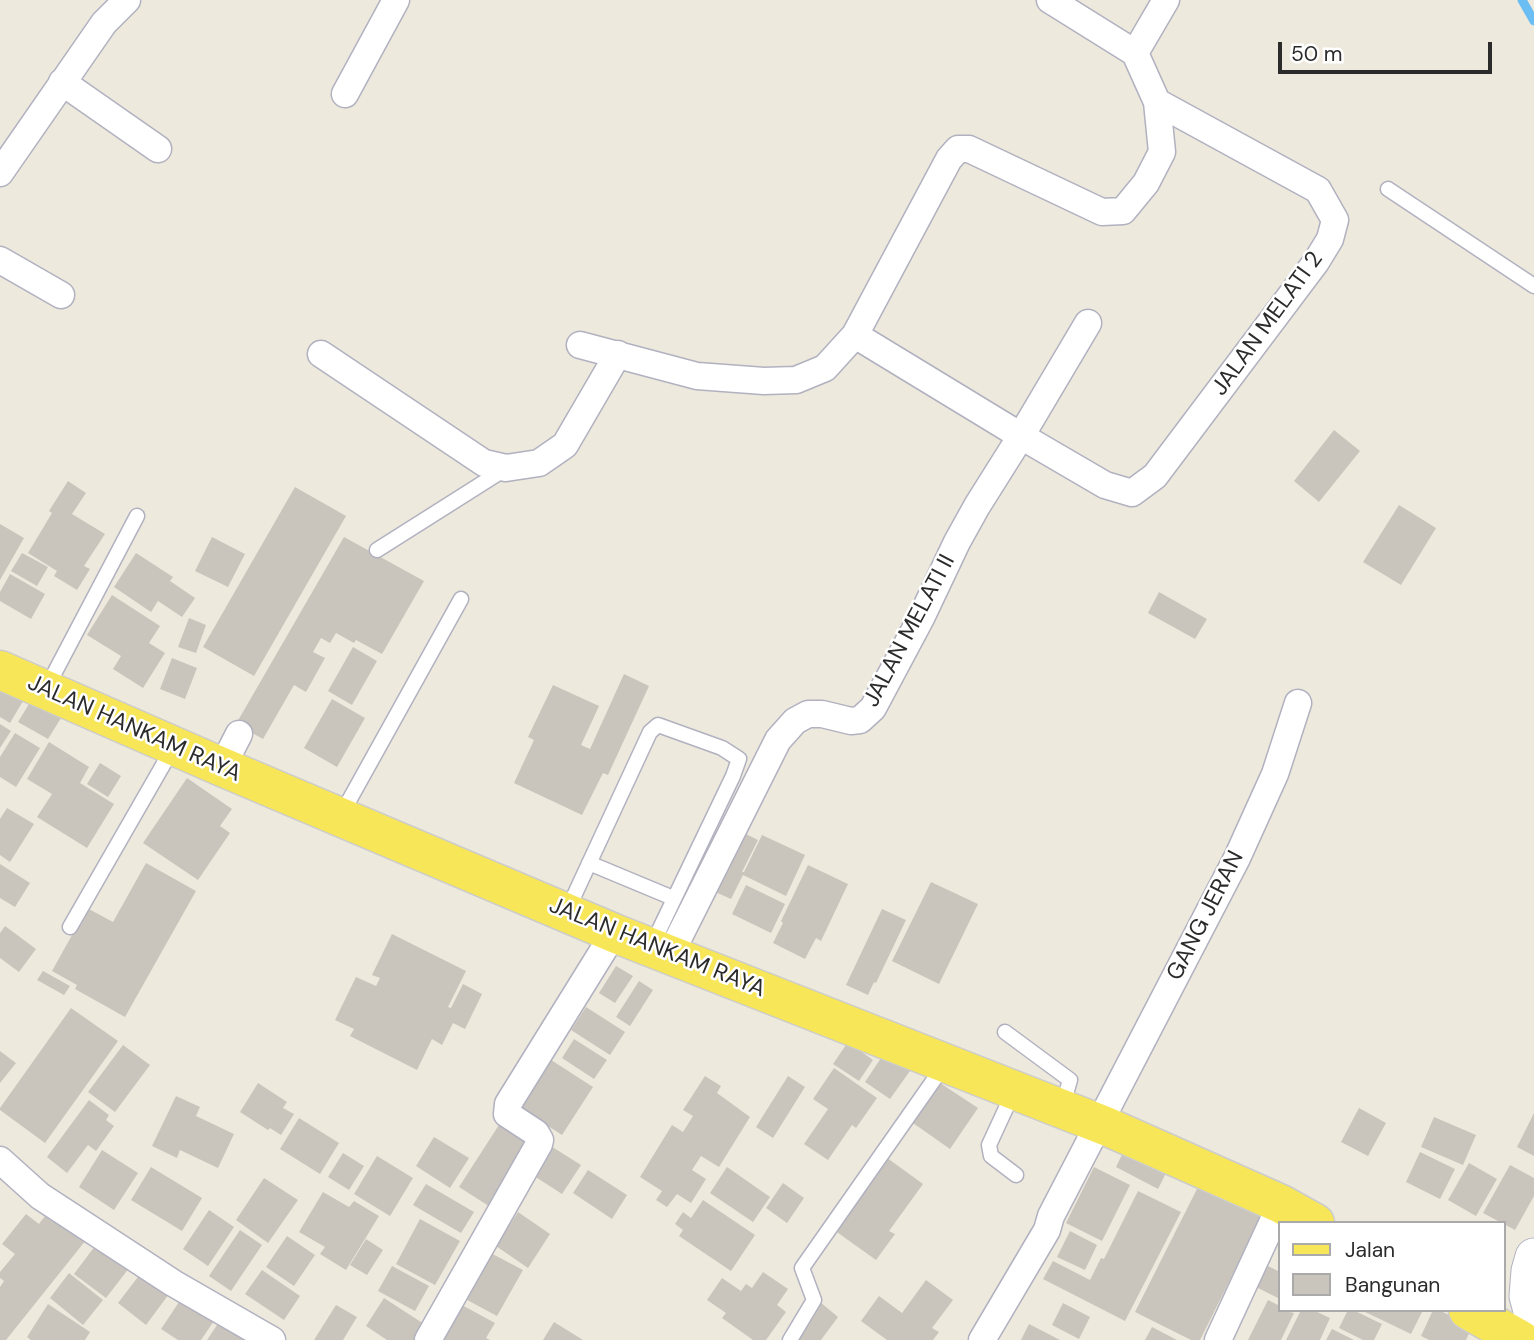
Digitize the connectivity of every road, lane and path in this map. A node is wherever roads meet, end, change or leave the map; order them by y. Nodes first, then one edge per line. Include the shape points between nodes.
1 (127, 0) edge
2 (396, 0) edge
3 (1050, 0) edge
4 (1166, 0) edge
5 (1135, 53) junction
6 (62, 82) junction
7 (345, 93) dead end
8 (1157, 102) junction
9 (158, 149) dead end
10 (0, 173) edge
11 (1388, 189) dead end
12 (0, 260) edge
13 (1534, 286) edge
14 (61, 295) dead end
15 (1088, 323) dead end
16 (855, 335) junction
17 (580, 345) dead end
18 (321, 354) dead end
19 (618, 354) junction
20 (1021, 436) junction
21 (506, 468) junction
22 (137, 516) dead end
23 (377, 550) dead end
24 (461, 599) dead end
25 (0, 670) edge
26 (45, 691) junction
27 (1298, 703) dead end
28 (239, 734) dead end
29 (174, 746) junction
30 (222, 768) junction
31 (340, 817) junction
32 (589, 863) junction
33 (673, 898) junction
34 (566, 913) junction
35 (70, 927) dead end
36 (614, 933) junction
37 (661, 950) junction
38 (1005, 1031) dead end
39 (946, 1063) junction
40 (1014, 1090) junction
41 (1062, 1108) junction
42 (1104, 1125) junction
43 (0, 1160) edge
44 (1016, 1175) dead end
45 (1282, 1204) junction
46 (1312, 1221) edge
47 (1534, 1257) edge
48 (1472, 1312) edge
49 (1534, 1318) edge
50 (1534, 1329) edge
51 (272, 1340) edge
52 (428, 1340) edge
53 (790, 1340) edge
54 (982, 1340) edge
55 (1218, 1340) edge
56 (1521, 1340) edge
57 (1527, 1340) edge

1 - 6 street via 104,23
2 - 7 street
3 - 5 street
4 - 5 street
5 - 8 street
6 - 9 street
6 - 10 street
8 - 16 street via 1161,152 1146,183 1123,211 1102,212 969,149 958,149
8 - 20 street, JALAN MELATI 2 via 1318,190 1335,220 1330,239 1155,476 1132,493 1105,485
11 - 13 lane
12 - 14 street
15 - 20 street
16 - 19 street via 825,368 796,380 697,376
16 - 20 street
17 - 19 street
18 - 21 street via 484,463
19 - 21 street via 565,445 539,463
20 - 37 street, JALAN MELATI II via 957,542 873,708 860,720 808,714 795,720 778,740
21 - 23 lane
22 - 26 lane
24 - 31 lane
25 - 26 main road, JALAN HANKAM RAYA
26 - 29 main road, JALAN HANKAM RAYA
27 - 42 street, GANG JERAN via 1275,774 1237,858
28 - 30 street
29 - 30 main road, JALAN HANKAM RAYA
29 - 35 lane
30 - 31 main road, JALAN HANKAM RAYA
31 - 34 main road, JALAN HANKAM RAYA
32 - 33 lane
32 - 33 lane via 650,732 658,725 722,748 739,759
32 - 34 lane
33 - 37 lane
34 - 36 main road, JALAN HANKAM RAYA
36 - 37 main road, JALAN HANKAM RAYA
36 - 52 street via 509,1104 507,1114 536,1133 539,1144
37 - 39 main road, JALAN HANKAM RAYA
38 - 41 lane via 1070,1080
39 - 40 main road, JALAN HANKAM RAYA
39 - 53 lane via 802,1268 814,1300
40 - 41 main road, JALAN HANKAM RAYA
40 - 44 lane via 989,1145 992,1156
41 - 42 main road, JALAN HANKAM RAYA
42 - 45 main road, JALAN HANKAM RAYA
42 - 54 street, GANG JERAN
43 - 51 street via 40,1196 173,1283
45 - 46 main road, JALAN HANKAM RAYA
45 - 55 street
47 - 49 main road via 1528,1296
48 - 56 main road
50 - 57 main road

